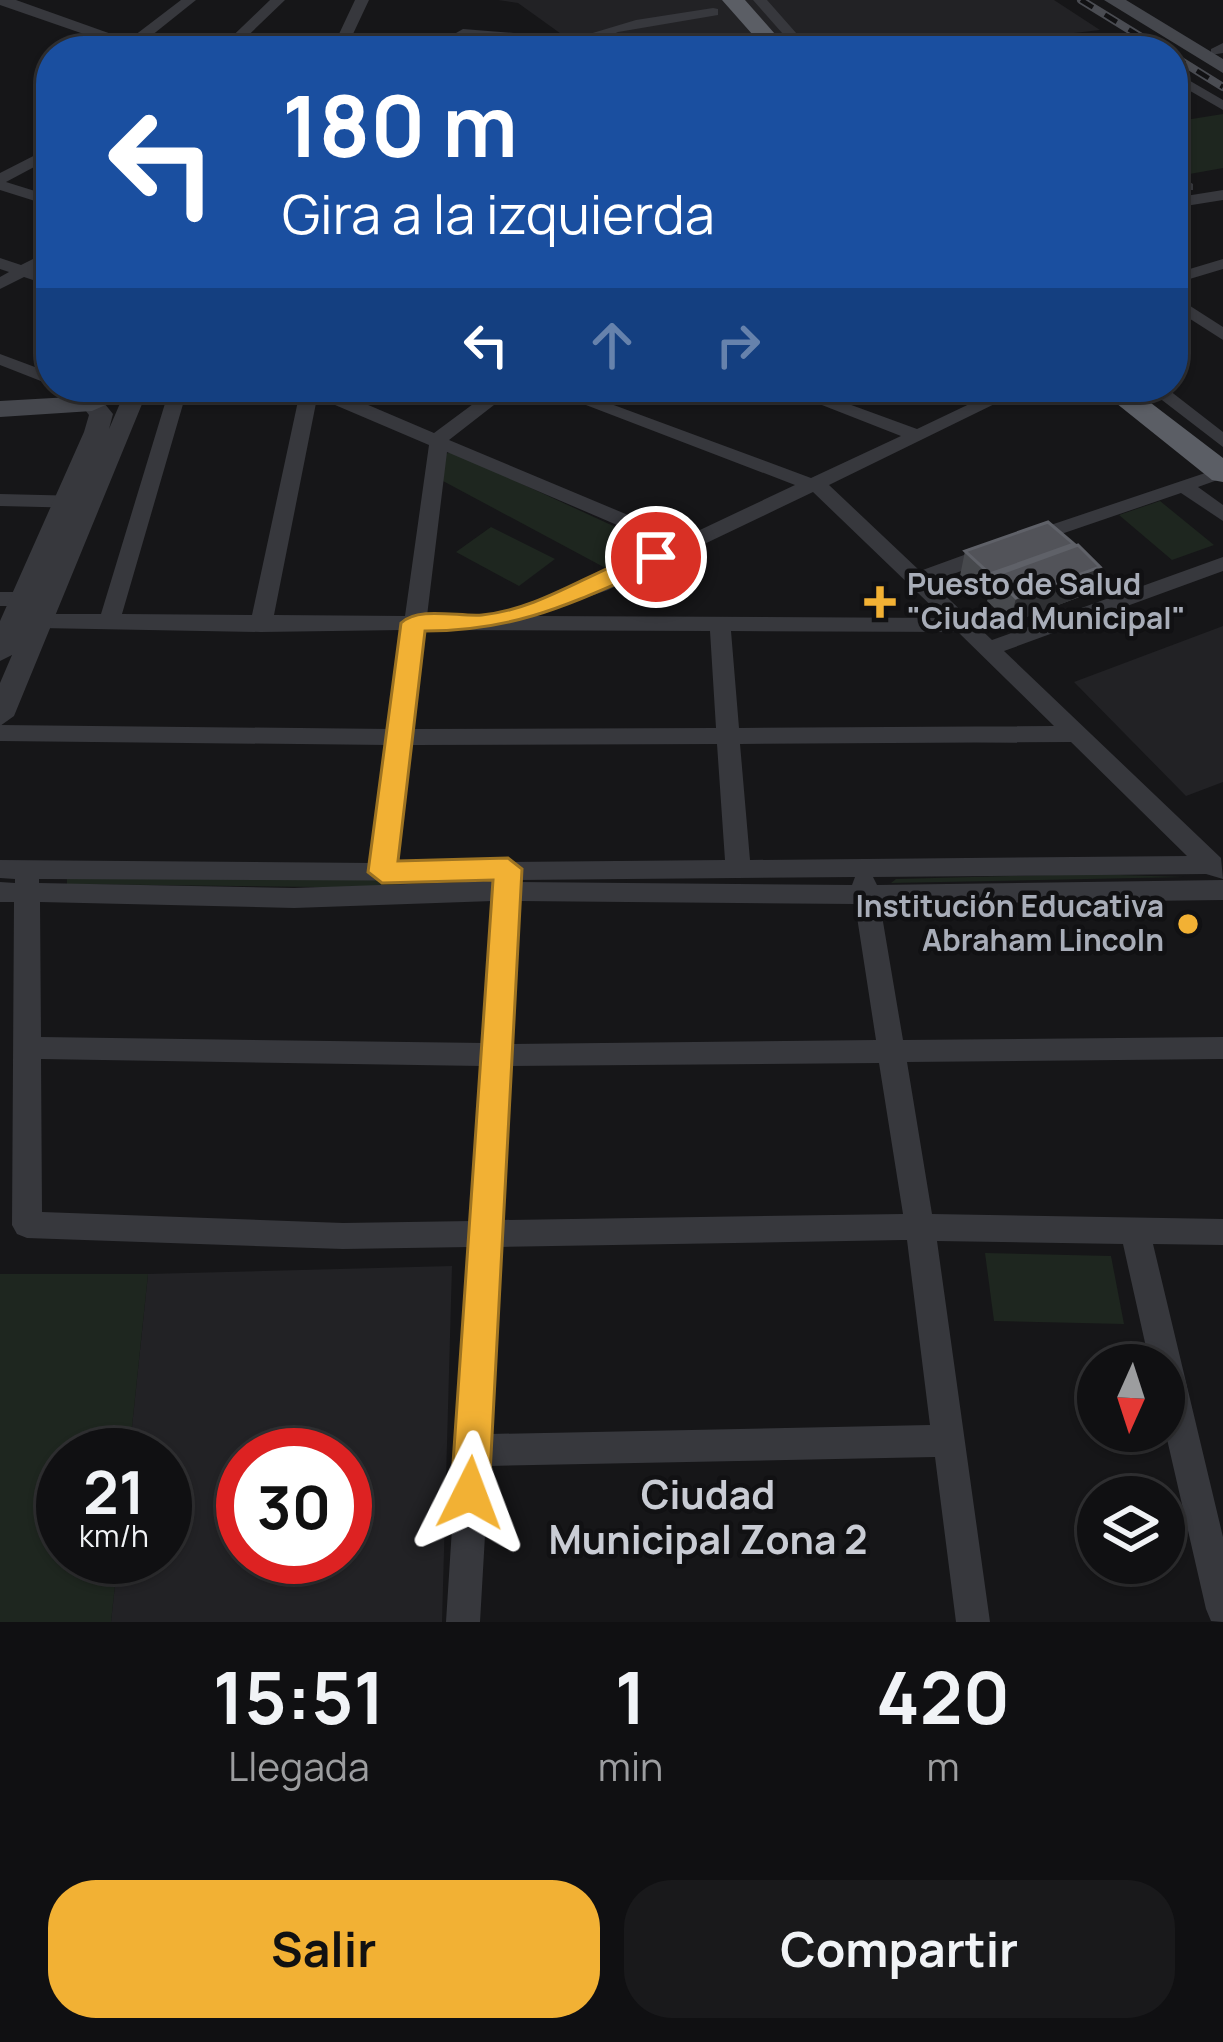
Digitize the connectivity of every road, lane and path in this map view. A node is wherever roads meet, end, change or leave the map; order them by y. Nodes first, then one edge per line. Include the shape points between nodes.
1 (0, 0) edge
2 (189, 0) edge
3 (278, 0) edge
4 (362, 0) edge
5 (702, 0) edge
6 (733, 0) edge
7 (760, 0) edge
8 (1113, 0) edge
9 (1129, 0) edge
10 (106, 36) edge
11 (153, 36) edge
12 (240, 36) edge
13 (345, 36) edge
14 (613, 36) edge
15 (765, 36) edge
16 (792, 36) edge
17 (1184, 36) edge
18 (1188, 38) edge
19 (1221, 55) edge
20 (1188, 85) edge
21 (1195, 89) junction
22 (1188, 90) edge
23 (1223, 106) edge
24 (36, 161) edge
25 (0, 182) edge
26 (36, 195) edge
27 (1223, 195) edge
28 (1188, 201) edge
29 (0, 262) edge
30 (36, 263) edge
31 (1223, 264) edge
32 (24, 270) junction
33 (1188, 274) edge
34 (36, 275) edge
35 (0, 284) edge
36 (1188, 310) edge
37 (1223, 335) edge
38 (0, 359) edge
39 (36, 373) edge
40 (36, 392) edge
41 (0, 394) edge
42 (36, 399) edge
43 (85, 402) edge
44 (129, 402) edge
45 (175, 402) edge
46 (307, 402) edge
47 (348, 402) edge
48 (488, 402) edge
49 (587, 402) edge
50 (826, 402) edge
51 (989, 402) edge
52 (1133, 402) edge
53 (1168, 402) edge
54 (0, 409) edge
55 (919, 436) junction
56 (439, 438) junction
57 (1222, 462) edge
58 (1182, 484) junction
59 (804, 486) junction
60 (0, 500) edge
61 (79, 502) junction
62 (1223, 515) edge
63 (681, 545) junction
64 (1223, 564) edge
65 (919, 579) junction
66 (21, 606) edge
67 (109, 622) junction
68 (414, 623) junction
69 (484, 623) junction
70 (261, 625) junction
71 (720, 626) junction
72 (968, 626) junction
73 (992, 648) junction
74 (0, 652) edge
75 (2, 708) edge
76 (0, 734) edge
77 (730, 734) junction
78 (1077, 734) junction
79 (401, 736) junction
80 (738, 868) junction
81 (1217, 870) edge
82 (382, 872) junction
83 (13, 880) edge
84 (507, 880) junction
85 (863, 882) junction
86 (1223, 890) edge
87 (28, 1048) junction
88 (891, 1048) junction
89 (1223, 1048) edge
90 (497, 1055) junction
91 (920, 1228) junction
92 (1223, 1232) edge
93 (1135, 1233) junction
94 (484, 1235) junction
95 (947, 1441) junction
96 (472, 1450) junction
97 (1223, 1609) edge
98 (463, 1622) edge
99 (974, 1622) edge

1 - 10 street
2 - 11 street
3 - 12 street
4 - 13 street
5 - 14 street via 713,12
6 - 15 highway
7 - 16 street
8 - 17 main road
9 - 19 main road
18 - 19 main road
20 - 21 street
21 - 22 street
21 - 23 street
24 - 25 street
25 - 26 street
27 - 28 street
29 - 32 street
30 - 32 street
31 - 33 street
32 - 34 street
32 - 35 street
36 - 37 street
38 - 39 street
40 - 41 main road
42 - 54 main road
43 - 61 street via 100,420
44 - 61 street
45 - 67 street
46 - 70 street
47 - 56 street
48 - 56 street
49 - 59 street
50 - 55 street
51 - 55 street
52 - 57 highway
53 - 57 street
55 - 59 street
56 - 63 street
56 - 68 street
57 - 58 street
58 - 62 street
58 - 65 street
59 - 63 street
59 - 65 street via 824,489
60 - 61 street
61 - 66 street
63 - 69 street via 563,601
64 - 73 street
65 - 72 street
66 - 67 street
66 - 74 street
66 - 75 street
67 - 70 street
68 - 69 street
68 - 70 street
68 - 79 street
69 - 71 street
71 - 72 street
71 - 77 street
72 - 73 street
73 - 78 street
76 - 79 street
77 - 78 street
77 - 79 street
77 - 80 street
78 - 81 street
79 - 82 street
80 - 84 street
80 - 85 street
81 - 85 street
82 - 83 street
82 - 84 street
83 - 84 street via 294,898
83 - 87 street
84 - 85 street
84 - 90 street
85 - 86 street
85 - 88 street
87 - 90 street
87 - 94 street via 27,1225
88 - 89 street
88 - 90 street
88 - 91 street
90 - 94 street
91 - 93 street
91 - 94 street
91 - 95 street
92 - 93 street
93 - 97 street
94 - 96 street
95 - 96 street
95 - 99 street
96 - 98 street

